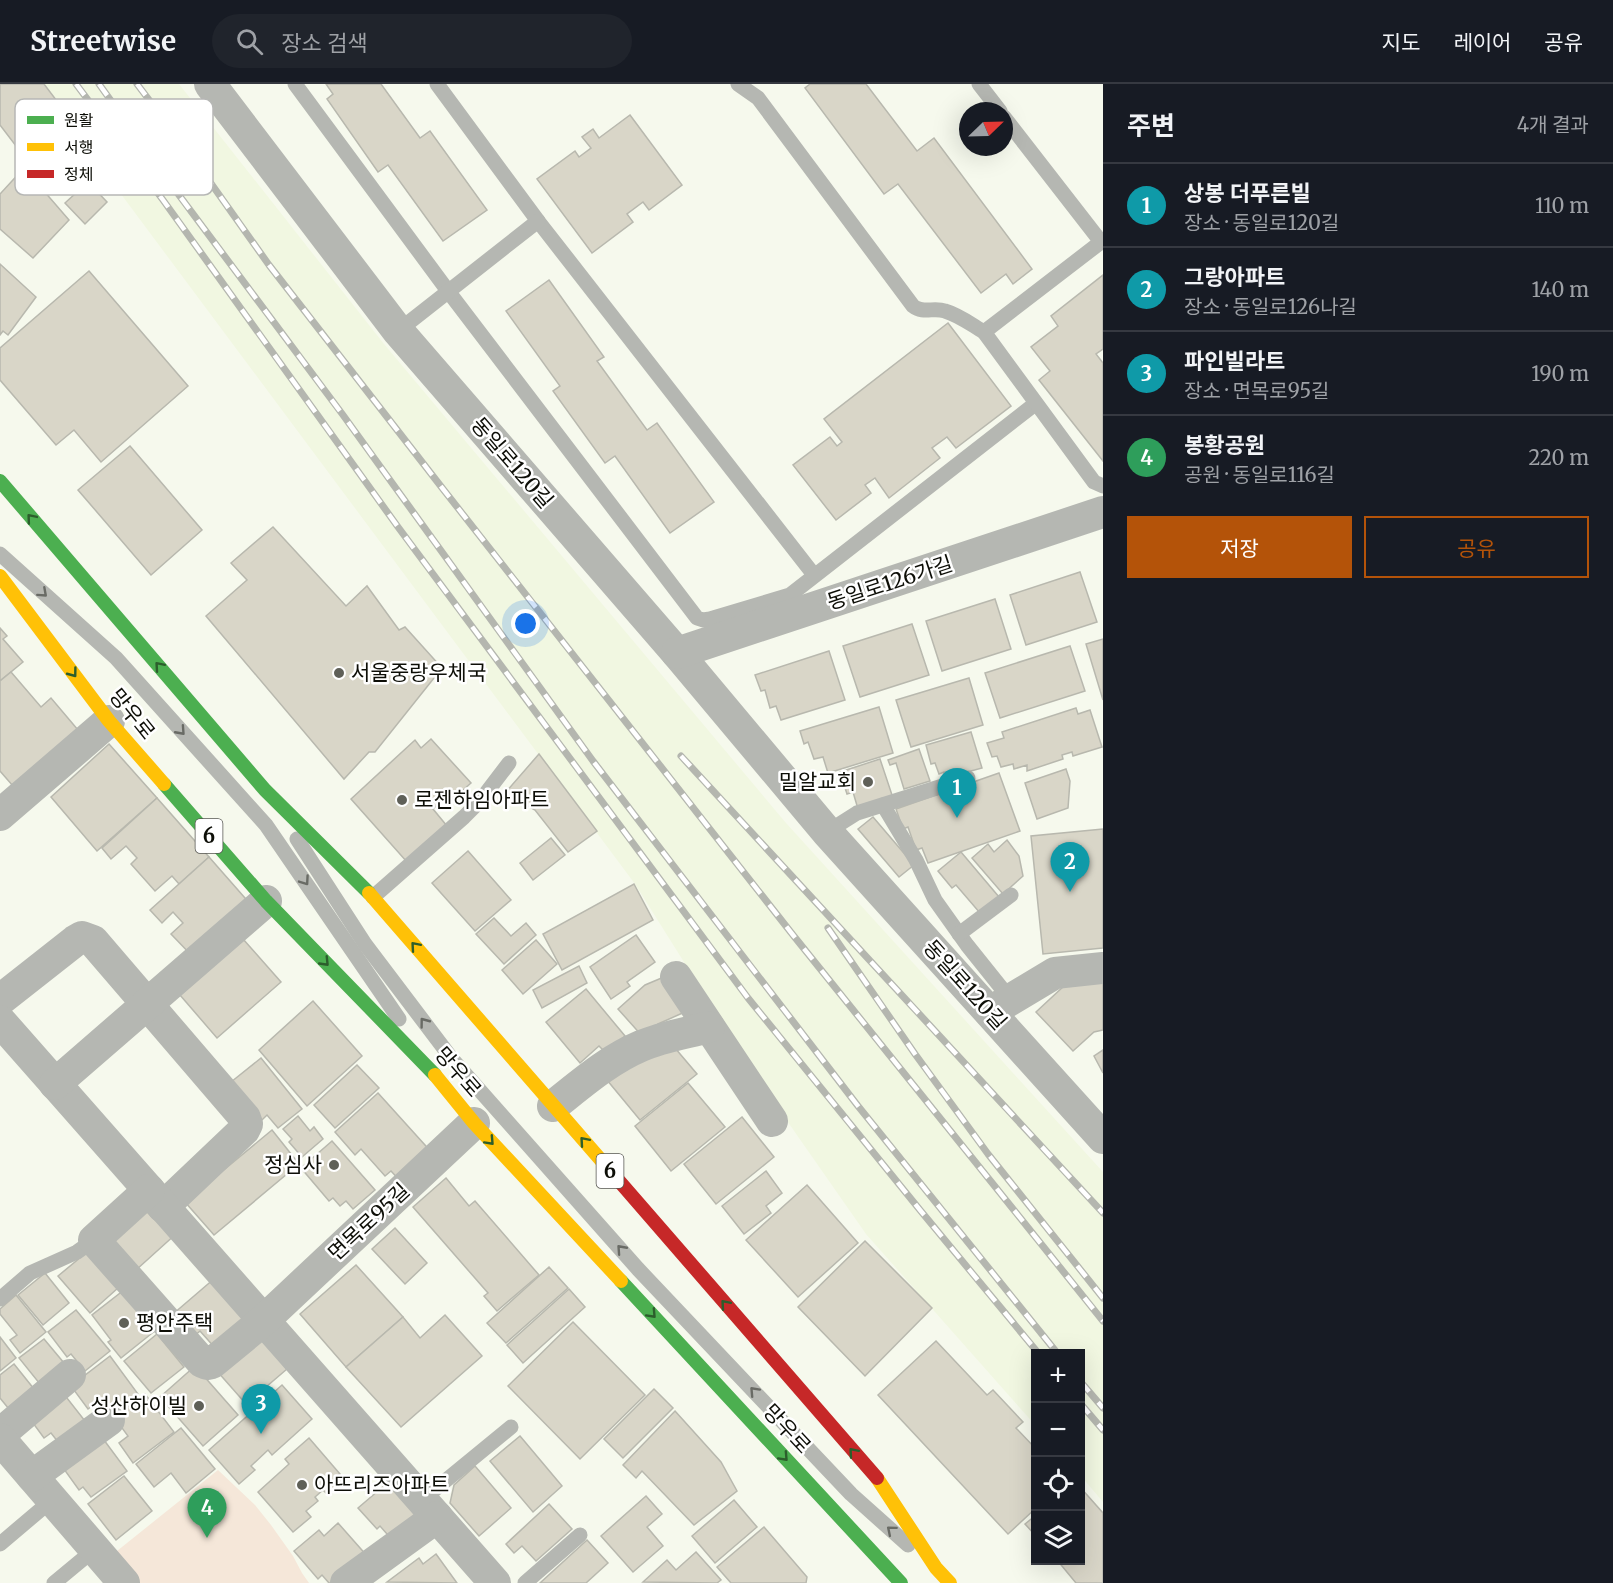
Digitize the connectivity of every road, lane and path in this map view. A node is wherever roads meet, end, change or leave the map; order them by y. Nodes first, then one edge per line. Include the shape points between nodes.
1 (210, 84) edge
2 (295, 84) edge
3 (437, 84) edge
4 (738, 84) edge
5 (979, 84) edge
6 (993, 102) edge
7 (1013, 128) edge
8 (538, 221) junction
9 (1102, 242) edge
10 (448, 291) junction
11 (398, 331) junction
12 (984, 332) junction
13 (1035, 404) junction
14 (0, 481) edge
15 (1103, 486) edge
16 (1103, 512) edge
17 (0, 554) edge
18 (814, 575) junction
19 (0, 576) edge
20 (677, 653) junction
21 (109, 722) junction
22 (509, 763) dead end
23 (968, 778) dead end
24 (265, 790) junction
25 (883, 805) junction
26 (0, 815) edge
27 (827, 832) junction
28 (1011, 895) dead end
29 (373, 897) junction
30 (266, 901) junction
31 (959, 934) junction
32 (1103, 968) edge
33 (676, 977) dead end
34 (0, 1000) edge
35 (149, 1004) junction
36 (1000, 1006) junction
37 (0, 1021) edge
38 (709, 1027) junction
39 (440, 1080) junction
40 (55, 1084) junction
41 (553, 1106) junction
42 (772, 1121) dead end
43 (474, 1124) junction
44 (1103, 1138) edge
45 (156, 1199) junction
46 (94, 1240) junction
47 (0, 1299) edge
48 (264, 1320) junction
49 (70, 1375) dead end
50 (109, 1420) dead end
51 (511, 1427) dead end
52 (0, 1434) edge
53 (0, 1439) edge
54 (32, 1476) junction
55 (52, 1500) junction
56 (429, 1508) junction
57 (580, 1534) dead end
58 (0, 1544) edge
59 (95, 1549) junction
60 (936, 1568) junction
61 (54, 1583) edge
62 (124, 1583) edge
63 (346, 1583) edge
64 (495, 1583) edge
65 (525, 1583) edge
66 (902, 1583) edge
67 (950, 1583) edge

1 - 11 street, 동일로120길
2 - 10 lane
3 - 8 lane
4 - 12 lane via 758,98 913,306 923,311 949,312
5 - 6 lane
7 - 9 lane
8 - 10 lane
8 - 18 lane
9 - 12 lane
10 - 11 lane
10 - 18 lane via 697,618 710,619 782,598
11 - 20 street, 동일로120길
12 - 13 lane
13 - 15 lane via 1094,482
13 - 18 lane
24 -> 14 main road, 망우로 / 6
16 - 20 street, 동일로126가길
17 -> 39 lane via 116,658 266,825
19 -> 21 main road, 망우로 / 6
20 - 27 street, 동일로120길
21 - 26 street
21 - 30 main road, 망우로 / 6
22 - 29 lane via 472,809
23 - 25 lane
24 - 29 main road, 망우로 / 6
60 -> 24 lane via 843,1485 638,1269 452,1059 365,944
25 - 27 lane
25 - 31 lane, 동일로120길 via 935,900
27 - 36 street, 동일로120길
28 - 31 lane
41 -> 29 main road, 망우로 / 6
30 - 35 street
30 -> 39 main road, 망우로 / 6
31 - 36 lane, 동일로120길
32 - 36 street via 1055,973
33 - 38 street
34 - 35 street via 82,937 93,941
35 - 40 street
35 - 45 street via 247,1124
36 - 44 street, 동일로120길
37 - 40 street
38 - 41 street via 644,1045 621,1056
38 - 42 street
39 - 43 main road, 망우로 / 6
40 - 45 street
60 -> 41 main road, 망우로 / 6 via 876,1477
43 - 48 street, 면목로95길
43 -> 66 main road, 망우로 / 6
45 - 46 street
45 - 48 street
46 - 47 lane via 30,1273
46 - 48 street, 면목로95길 via 202,1362 216,1360
48 - 56 street
49 - 52 street
50 - 54 street
51 - 56 lane
53 - 54 street
54 - 55 street
55 - 58 lane
55 - 59 street
56 - 63 street
56 - 64 street
57 - 65 lane
59 - 61 lane
59 - 62 street
60 - 67 main road, 망우로 / 6

